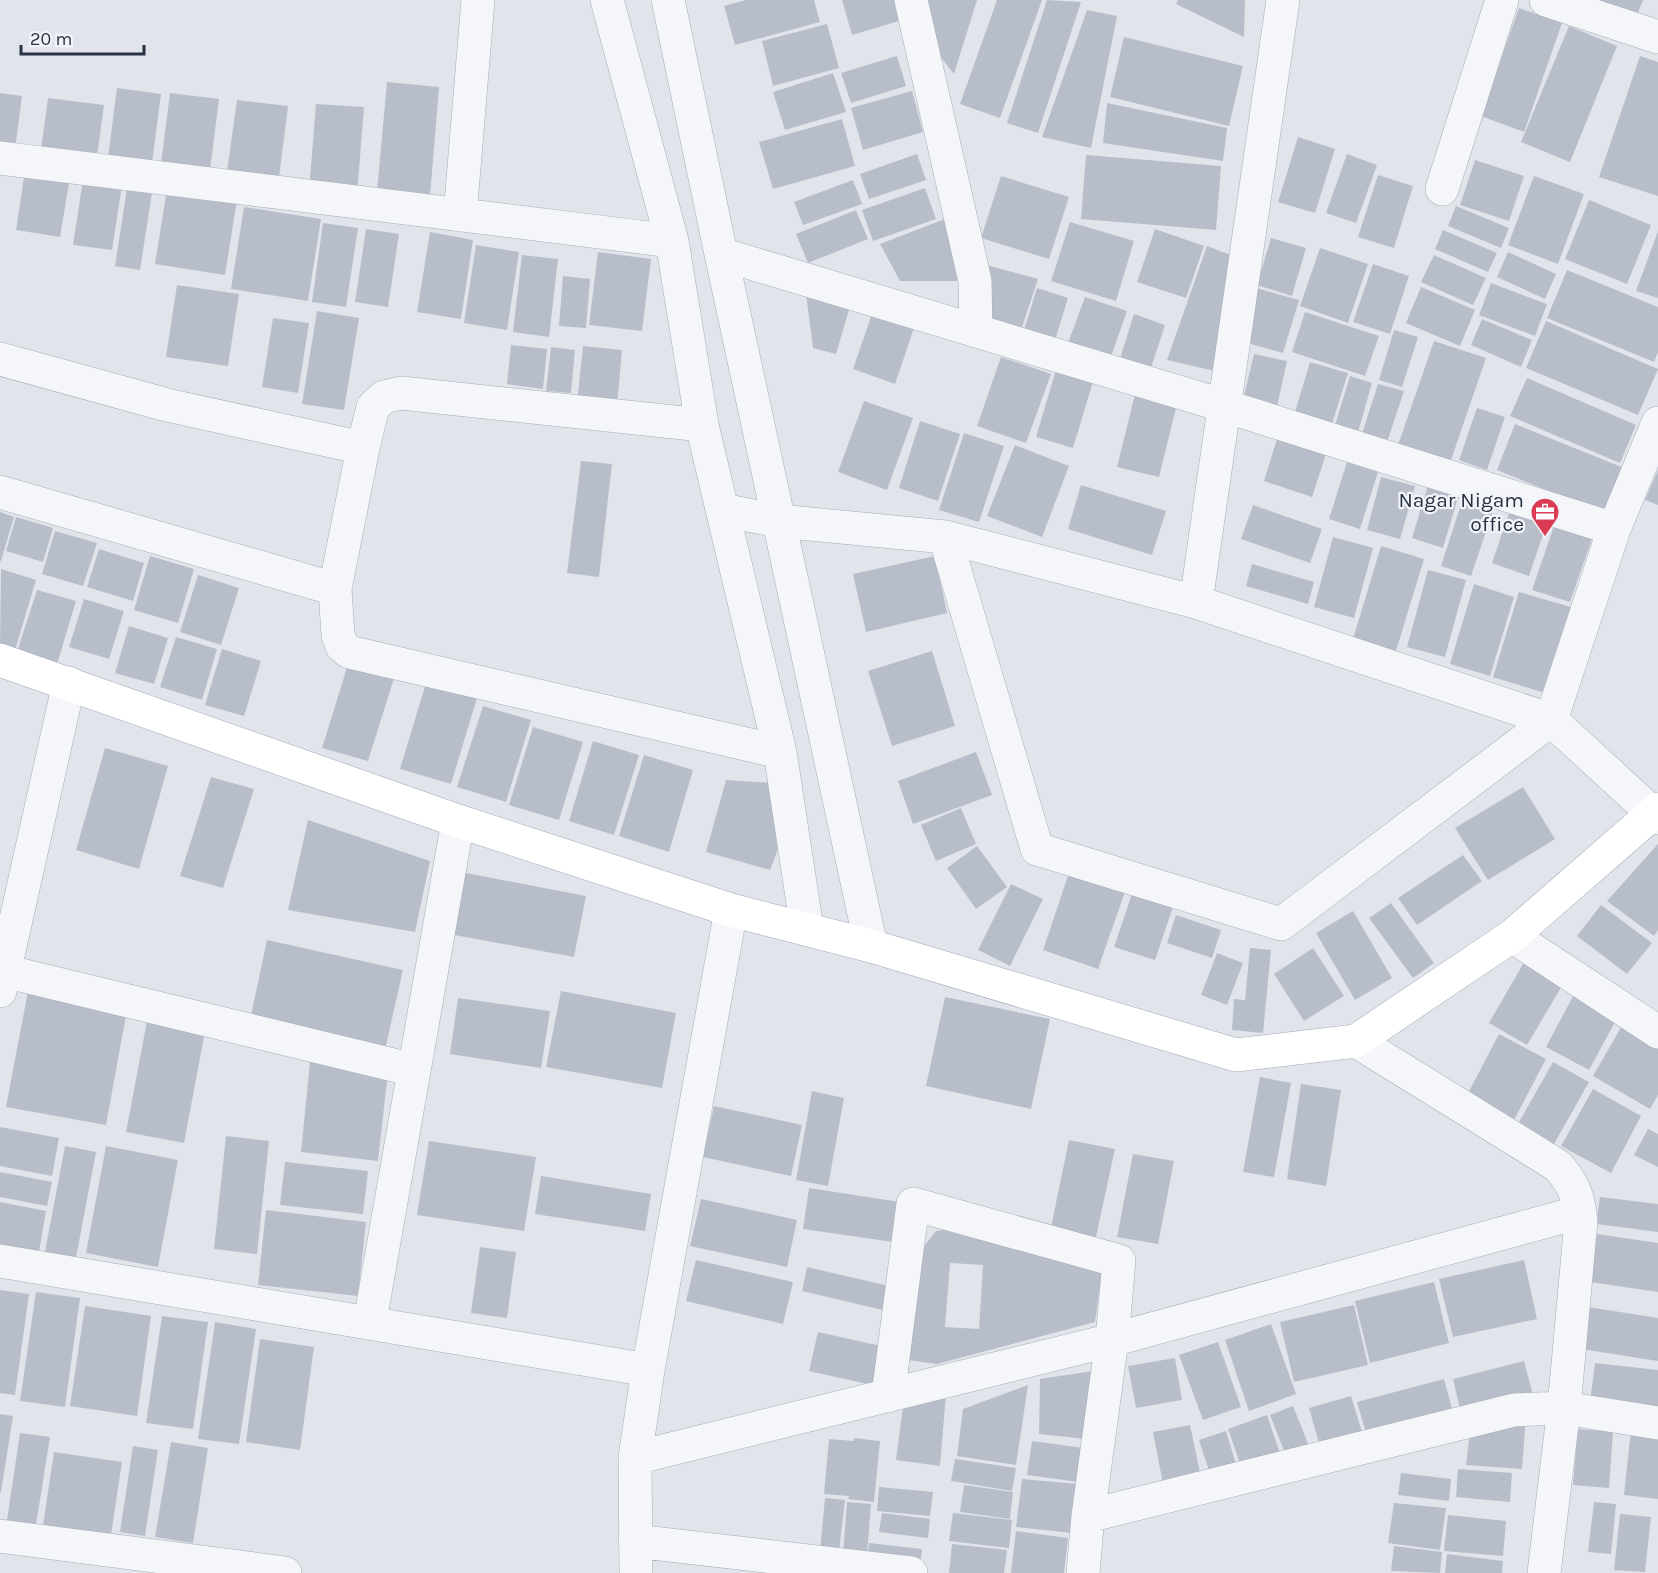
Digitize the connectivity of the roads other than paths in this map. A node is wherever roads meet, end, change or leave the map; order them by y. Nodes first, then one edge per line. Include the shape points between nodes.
1 (479, 0) edge
2 (607, 0) edge
3 (669, 0) edge
4 (911, 0) edge
5 (1283, 0) edge
6 (1502, 0) edge
7 (1546, 0) edge
8 (1658, 37) edge
9 (0, 158) edge
10 (1442, 189) dead end
11 (460, 215) junction
12 (672, 241) junction
13 (721, 254) junction
14 (976, 331) junction
15 (0, 359) edge
16 (1224, 406) junction
17 (1658, 423) edge
18 (702, 425) junction
19 (363, 448) junction
20 (0, 492) edge
21 (722, 510) junction
22 (779, 521) junction
23 (1614, 529) junction
24 (945, 537) junction
25 (335, 589) junction
26 (1196, 602) junction
27 (0, 660) edge
28 (69, 683) junction
29 (1551, 720) junction
30 (780, 752) junction
31 (1656, 814) edge
32 (458, 821) junction
33 (731, 910) junction
34 (807, 928) junction
35 (1512, 936) junction
36 (871, 946) junction
37 (1, 978) edge
38 (1658, 1032) edge
39 (1356, 1041) junction
40 (414, 1070) junction
41 (1580, 1212) junction
42 (0, 1261) edge
43 (370, 1322) junction
44 (1113, 1340) junction
45 (648, 1370) junction
46 (888, 1395) junction
47 (1564, 1408) junction
48 (1658, 1423) edge
49 (635, 1458) junction
50 (1088, 1516) junction
51 (0, 1536) edge
52 (635, 1557) edge
53 (235, 1570) edge
54 (285, 1573) edge
55 (911, 1573) edge
56 (1083, 1573) edge
57 (1544, 1573) edge

1 - 11 street
2 - 12 street
3 - 13 street
4 - 14 street via 975,281
5 - 16 street
6 - 10 street
7 - 8 street
9 - 11 street
11 - 12 street
12 - 18 street
13 - 14 street
13 - 22 street
14 - 16 street
15 - 19 street via 167,405
16 - 23 street
16 - 26 street
17 - 23 street
18 - 19 street via 401,393 384,397 373,407
18 - 21 street
19 - 25 street
20 - 25 street
21 - 22 street
21 - 30 street
22 - 24 street
22 - 36 street
23 - 29 street
24 - 26 street
24 - 29 street via 1037,849 1270,921 1281,924
25 - 30 street via 338,635 349,652
26 - 29 street
27 - 28 main road
28 - 32 main road
28 - 37 street
29 - 31 street
30 - 34 street
31 - 35 main road
32 - 33 main road
32 - 40 street
33 - 34 main road
33 - 45 street
34 - 36 main road
35 - 38 street
35 - 39 main road
36 - 39 main road via 1236,1055
37 - 40 street
39 - 41 street via 1558,1166 1573,1184
40 - 43 street
41 - 44 street
41 - 47 street
42 - 43 street
43 - 45 street
44 - 46 street
44 - 46 street via 1119,1262 913,1204
44 - 50 street
45 - 49 street
46 - 49 street
47 - 48 street
47 - 50 street via 1514,1410
47 - 57 street
49 - 52 street
50 - 56 street
51 - 53 street
52 - 55 street
53 - 54 street

